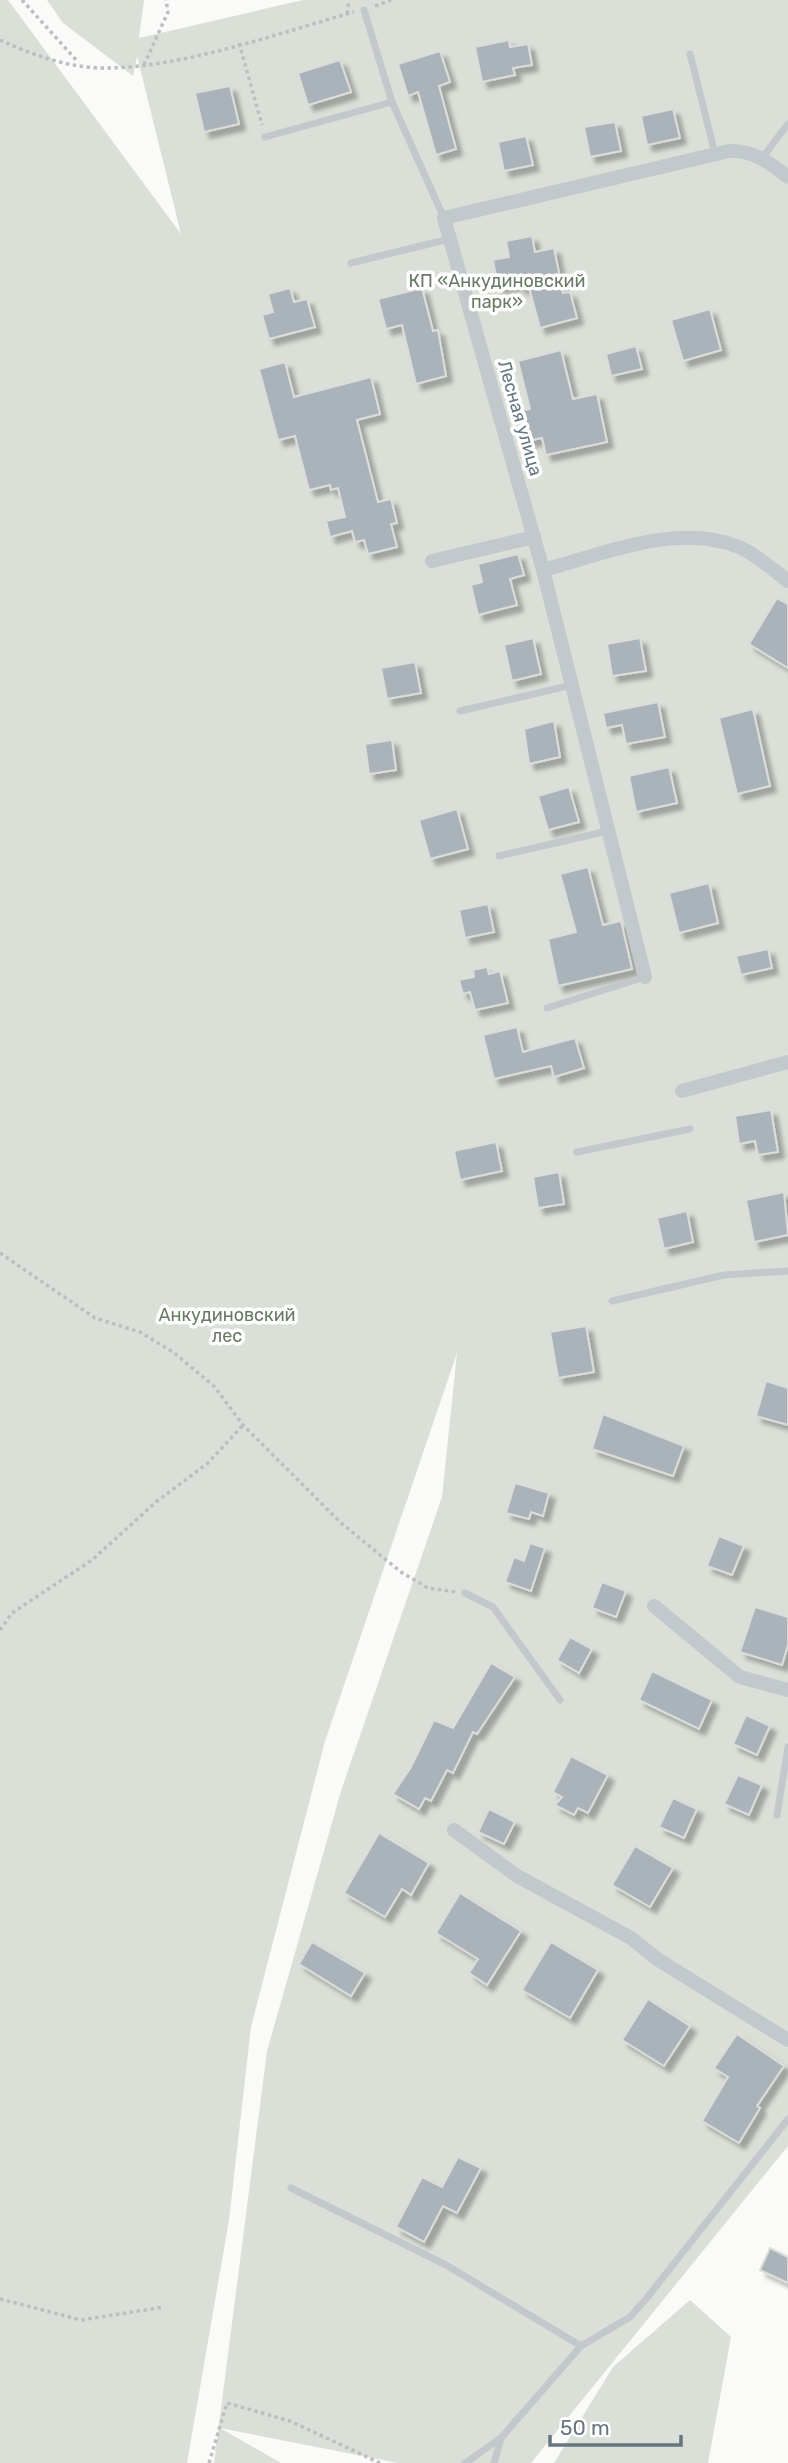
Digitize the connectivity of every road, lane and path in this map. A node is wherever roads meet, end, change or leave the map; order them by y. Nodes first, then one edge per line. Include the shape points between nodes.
1 (22, 0) edge
2 (166, 0) edge
3 (349, 0) edge
4 (391, 0) edge
5 (364, 10) junction
6 (347, 14) junction
7 (0, 40) edge
8 (239, 43) junction
9 (690, 54) dead end
10 (79, 64) junction
11 (144, 65) junction
12 (392, 102) junction
13 (788, 124) edge
14 (265, 137) joint
15 (715, 154) junction
16 (762, 158) junction
17 (788, 177) edge
18 (444, 218) junction
19 (450, 239) junction
20 (351, 263) dead end
21 (534, 537) junction
22 (432, 561) dead end
23 (543, 570) junction
24 (788, 581) edge
25 (572, 685) junction
26 (460, 711) dead end
27 (608, 831) junction
28 (499, 856) dead end
29 (645, 977) joint
30 (547, 1007) dead end
31 (788, 1062) edge
32 (682, 1091) dead end
33 (690, 1129) dead end
34 (577, 1152) dead end
35 (0, 1253) edge
36 (788, 1271) edge
37 (612, 1301) dead end
38 (243, 1425) junction
39 (464, 1593) joint
40 (654, 1606) dead end
41 (0, 1630) edge
42 (788, 1690) edge
43 (560, 1700) dead end
44 (788, 1747) edge
45 (777, 1815) dead end
46 (454, 1830) dead end
47 (788, 2040) edge
48 (788, 2119) edge
49 (291, 2188) dead end
50 (0, 2299) edge
51 (164, 2307) dead end
52 (582, 2346) junction
53 (501, 2438) junction
54 (209, 2463) edge
55 (380, 2463) edge
56 (465, 2463) edge
57 (494, 2463) edge

1 - 10 path
2 - 11 path via 168,12
3 - 6 path
4 - 5 path
5 - 6 path
5 - 12 lane
6 - 8 path
7 - 10 path via 46,60
8 - 11 path
8 - 14 path
9 - 15 lane
10 - 11 path via 106,68
12 - 14 lane
12 - 18 lane
13 - 16 lane
15 - 16 street via 746,151
15 - 18 street
16 - 17 street
18 - 19 street, Лесная улица
19 - 20 lane
19 - 21 street, Лесная улица
21 - 22 street
21 - 23 street, Лесная улица
23 - 24 street via 672,537 716,539 742,548
23 - 25 street, Лесная улица
25 - 26 lane
25 - 27 street, Лесная улица
27 - 28 lane
27 - 29 street, Лесная улица
29 - 30 lane
31 - 32 street
33 - 34 lane
35 - 38 path via 95,1318 140,1332 173,1352 214,1386
36 - 37 lane via 724,1275
38 - 39 path via 341,1522 401,1572 428,1588
38 - 41 path via 208,1463 92,1560 12,1613
39 - 43 lane via 493,1607
40 - 42 street via 740,1677
44 - 45 lane
46 - 47 street via 517,1876 632,1938 657,1959
48 - 52 lane via 646,2300 630,2317
49 - 52 lane via 446,2265
50 - 51 path via 81,2320
52 - 53 lane
53 - 56 lane
53 - 57 lane
54 - 55 path via 228,2403 290,2421

